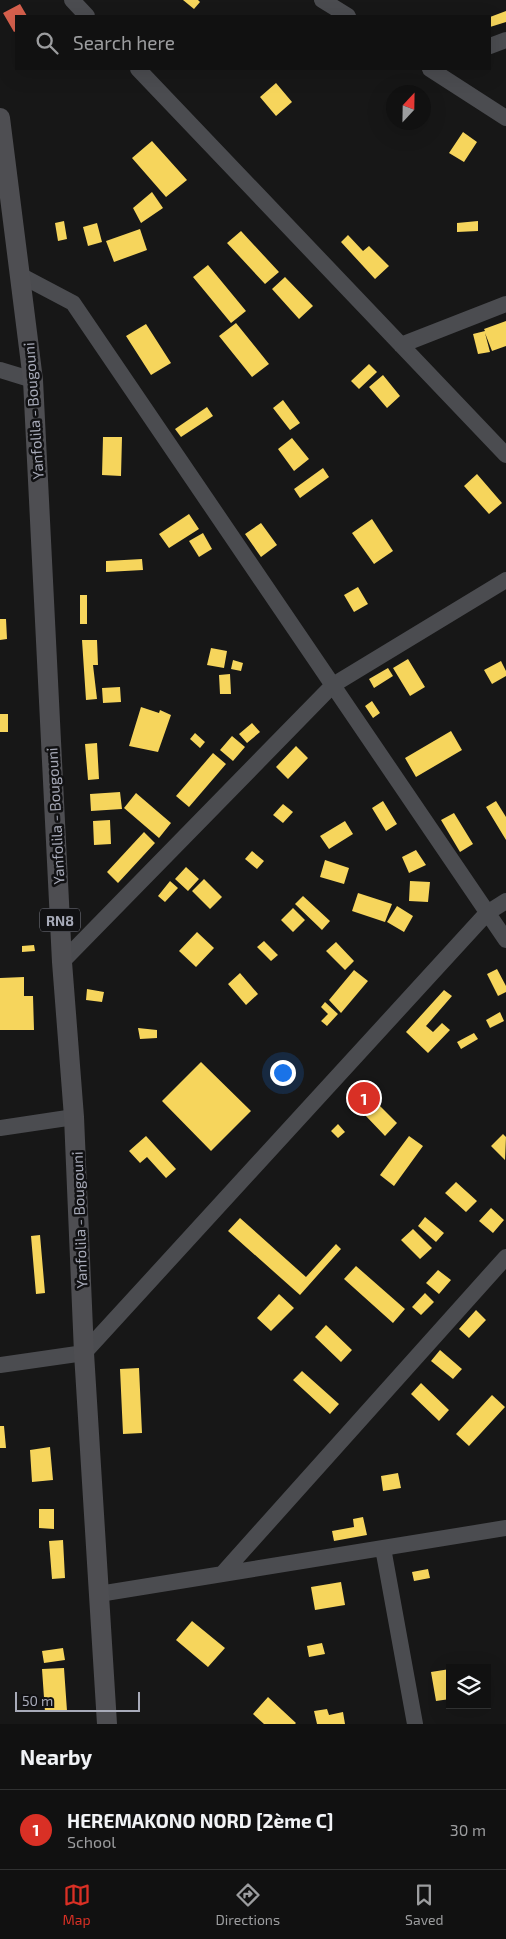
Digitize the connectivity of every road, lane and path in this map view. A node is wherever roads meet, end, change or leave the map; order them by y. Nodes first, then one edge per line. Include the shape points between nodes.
1 (72, 0) edge
2 (322, 0) edge
3 (87, 15) edge
4 (346, 15) edge
5 (506, 40) edge
6 (491, 46) edge
7 (139, 70) edge
8 (432, 70) edge
9 (0, 118) edge
10 (506, 118) edge
11 (20, 275) junction
12 (506, 304) edge
13 (401, 345) junction
14 (0, 370) edge
15 (33, 380) junction
16 (506, 455) edge
17 (506, 580) edge
18 (333, 685) junction
19 (506, 901) edge
20 (488, 912) junction
21 (506, 940) edge
22 (62, 962) junction
23 (74, 1117) junction
24 (0, 1128) edge
25 (506, 1257) edge
26 (84, 1353) junction
27 (0, 1365) edge
28 (506, 1528) edge
29 (383, 1548) junction
30 (222, 1574) junction
31 (99, 1594) junction
32 (107, 1724) edge
33 (415, 1724) edge

1 - 3 street
2 - 4 street
5 - 6 street
7 - 13 street
8 - 10 street
9 - 11 main road, Yanfolila - Bougouni / RN8
11 - 15 main road, Yanfolila - Bougouni / RN8
11 - 18 street via 73,304
12 - 13 street
13 - 16 street
14 - 15 street
15 - 22 main road, Yanfolila - Bougouni / RN8
17 - 18 street
18 - 20 street
18 - 22 street
19 - 20 street
20 - 21 street
20 - 26 street
22 - 23 main road, Yanfolila - Bougouni / RN8
23 - 24 street
23 - 26 main road, Yanfolila - Bougouni / RN8
25 - 30 street
26 - 27 street
26 - 31 main road, Yanfolila - Bougouni / RN8
28 - 29 street
29 - 30 street
29 - 33 street
30 - 31 street
31 - 32 main road, Yanfolila - Bougouni / RN8

